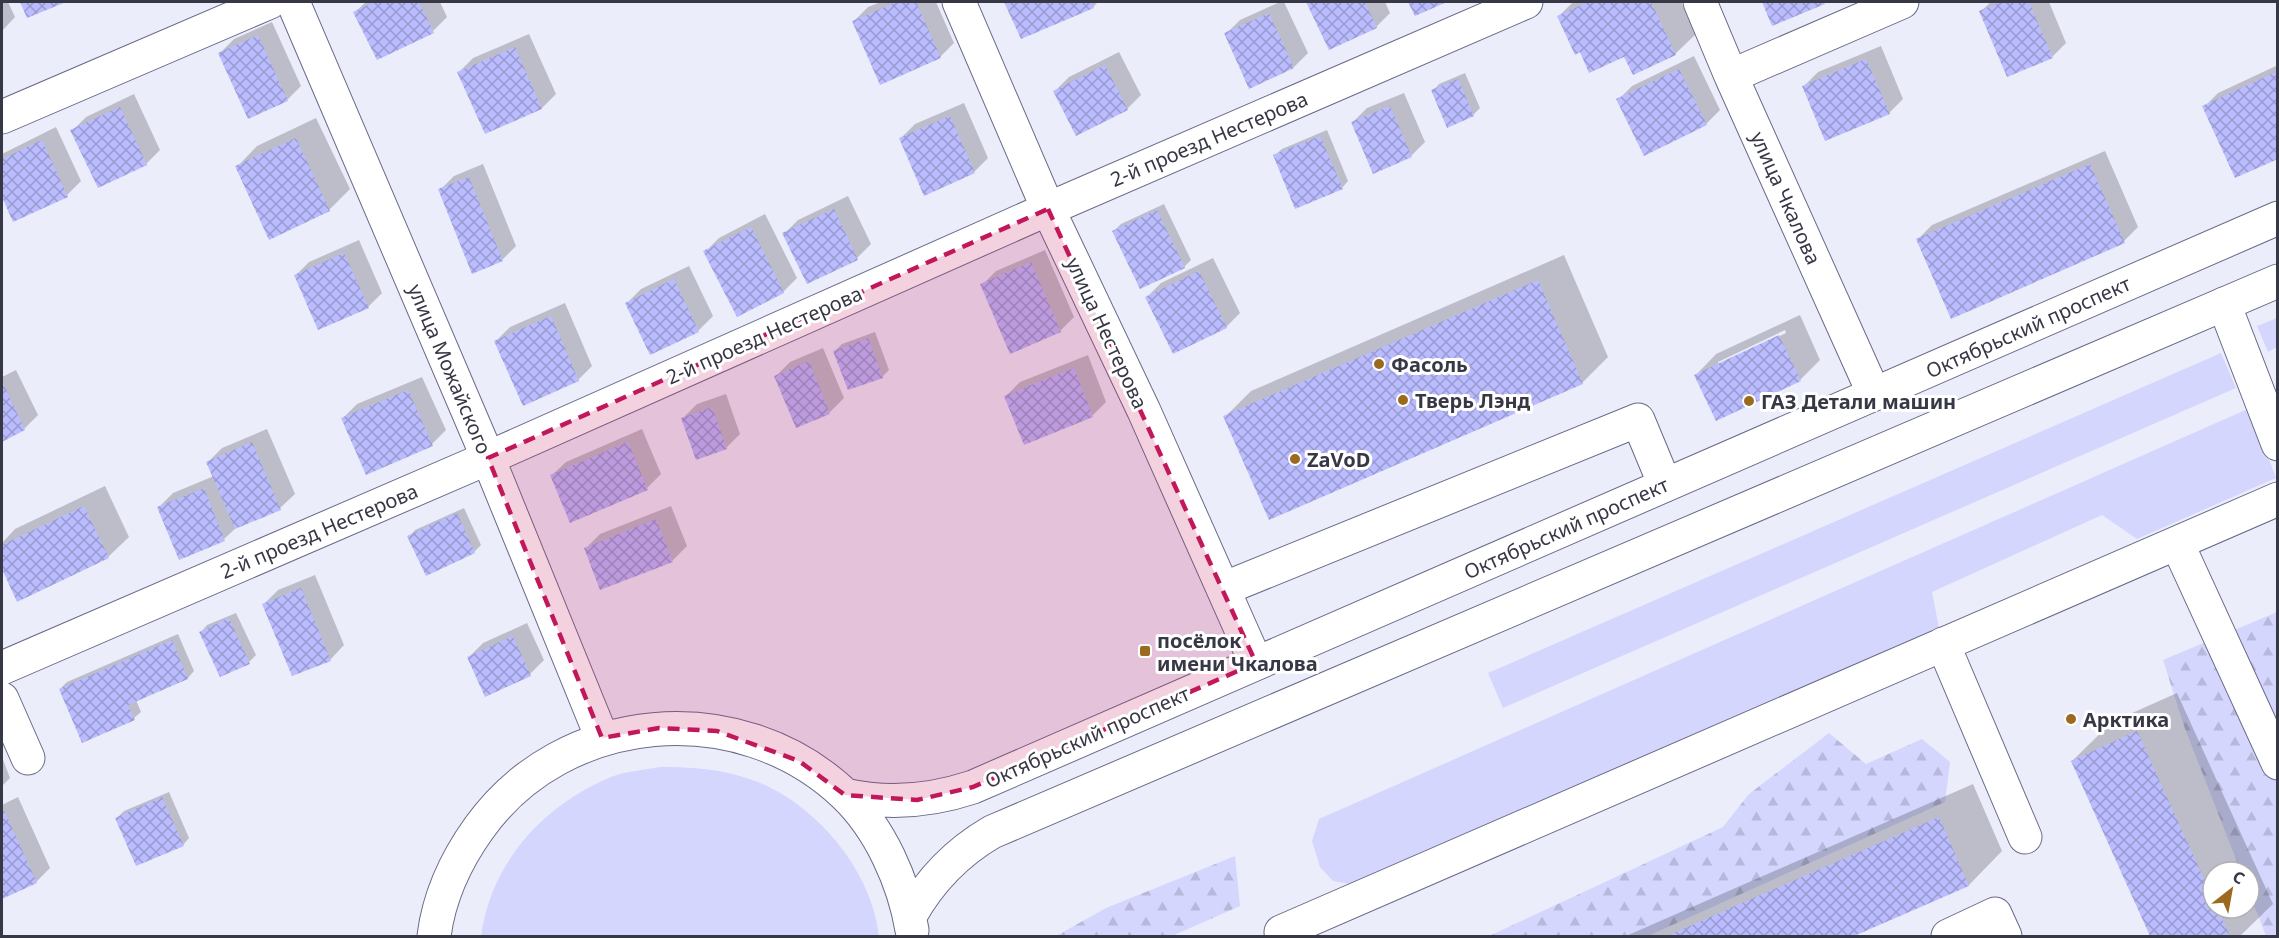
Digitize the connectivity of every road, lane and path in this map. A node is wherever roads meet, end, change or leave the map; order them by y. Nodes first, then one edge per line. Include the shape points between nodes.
1 (270, 2) edge
2 (293, 2) edge
3 (959, 2) edge
4 (1526, 2) edge
5 (1700, 2) edge
6 (1902, 2) edge
7 (1731, 76) junction
8 (2, 117) edge
9 (1048, 209) junction
10 (2277, 218) edge
11 (2277, 282) edge
12 (2224, 304) junction
13 (1874, 393) junction
14 (2277, 444) edge
15 (488, 458) junction
16 (1665, 485) junction
17 (2277, 499) edge
18 (2177, 543) junction
19 (1223, 589) junction
20 (1943, 644) junction
21 (1256, 663) junction
22 (2, 668) edge
23 (2, 699) edge
24 (602, 738) junction
25 (28, 758) dead end
26 (2277, 763) edge
27 (845, 795) junction
28 (2025, 837) dead end
29 (912, 926) edge
30 (434, 936) edge
31 (1283, 936) edge
32 (1948, 936) edge
33 (2005, 936) edge

1 - 8 main road
2 - 15 main road, улица Можайского
3 - 9 main road, улица Нестерова
4 - 9 main road, 2-й проезд Нестерова
5 - 7 main road, улица Чкалова
6 - 7 main road
7 - 13 main road, улица Чкалова
9 - 15 main road, 2-й проезд Нестерова
9 - 19 main road, улица Нестерова
10 - 13 main road, Октябрьский проспект
11 - 12 main road
12 - 14 main road
12 - 29 main road via 992,832 959,854 940,873 924,894
13 - 16 main road, Октябрьский проспект
15 - 22 main road, 2-й проезд Нестерова
15 - 24 main road, улица Можайского
16 - 19 main road via 1638,420
16 - 21 main road, Октябрьский проспект
17 - 18 main road
18 - 20 main road
18 - 26 main road
19 - 21 main road, улица Нестерова
20 - 28 main road
20 - 31 main road via 1281,932
21 - 27 main road, Октябрьский проспект via 960,791 903,801
23 - 25 main road
24 - 27 main road via 660,728 708,730 746,738 799,760
24 - 30 main road via 537,771 483,821 447,885
27 - 29 main road via 880,842 894,869
32 - 33 main road via 1995,914

